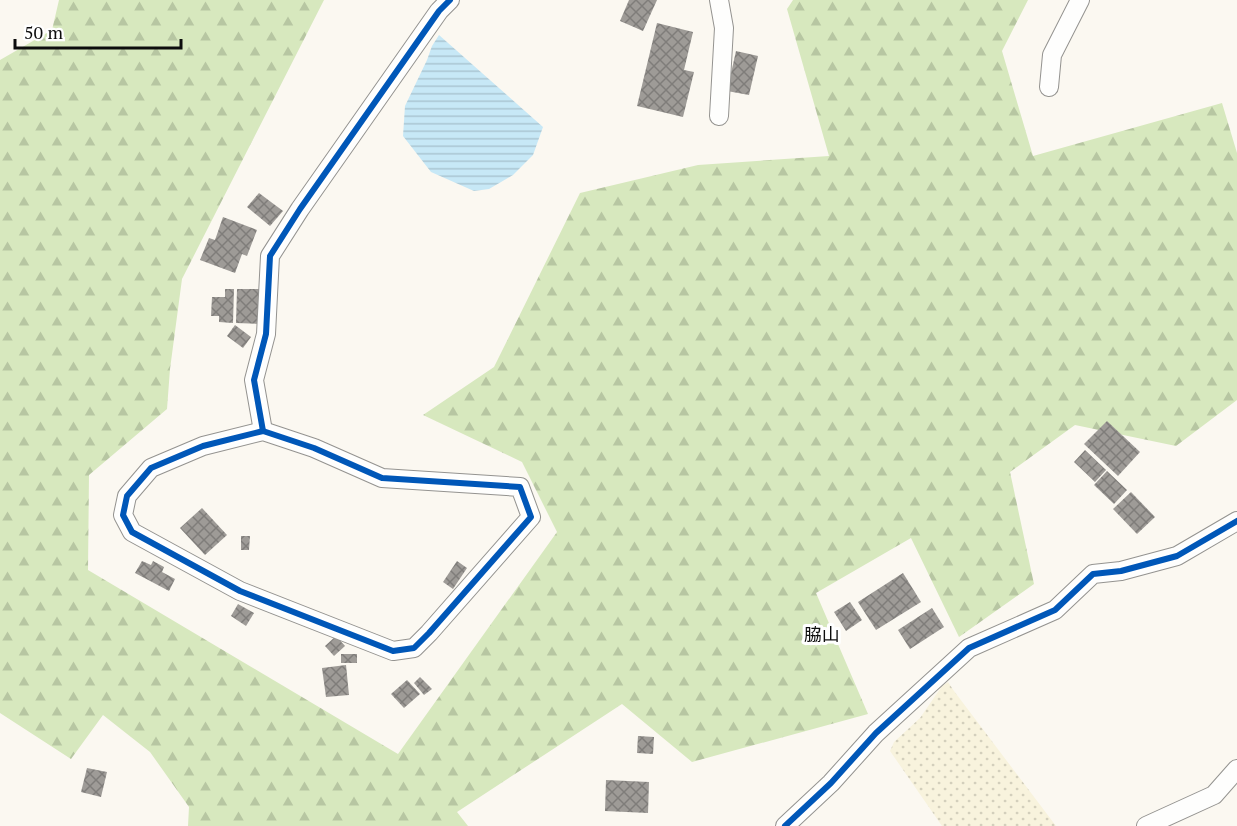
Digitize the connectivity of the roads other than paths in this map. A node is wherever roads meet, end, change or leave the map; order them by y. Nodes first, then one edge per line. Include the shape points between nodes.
1 (450, 0) edge
2 (719, 0) edge
3 (1080, 0) edge
4 (1049, 87) dead end
5 (719, 116) dead end
6 (263, 431) junction
7 (1237, 521) edge
8 (1237, 769) edge
9 (785, 826) edge
10 (1146, 826) edge

1 - 6 street via 270,256 266,334 254,380
2 - 5 street via 724,28
3 - 4 street via 1052,55
6 - 6 street via 382,478 520,487 531,517 414,648 393,651 240,591 132,532 123,515 127,496 152,468 203,446
7 - 9 street via 1177,556 1093,574 1055,610 969,648 876,733
8 - 10 street via 1214,795

